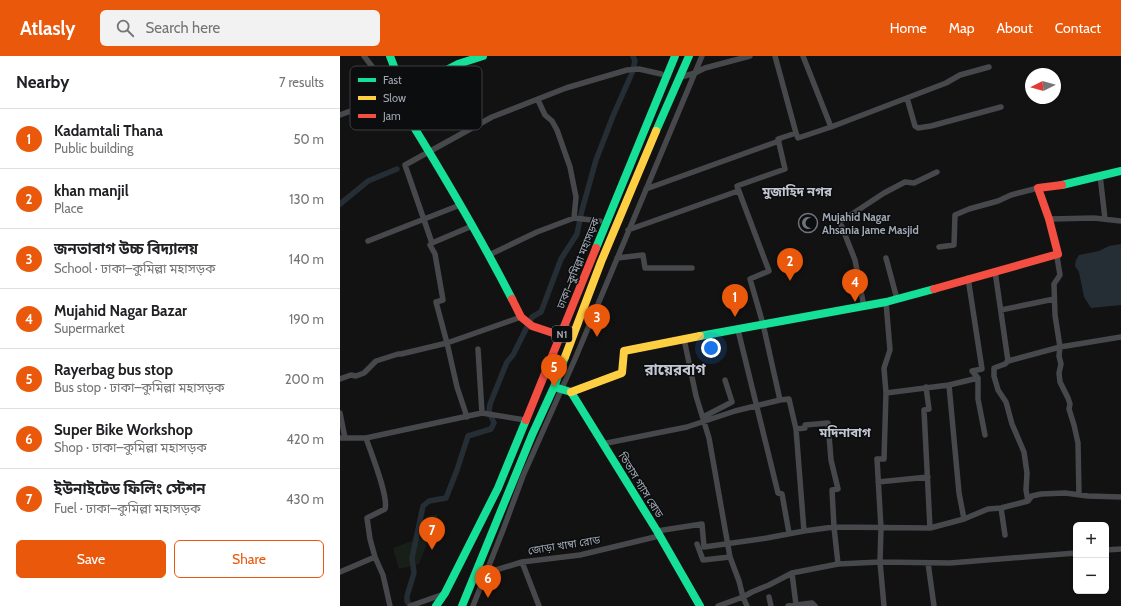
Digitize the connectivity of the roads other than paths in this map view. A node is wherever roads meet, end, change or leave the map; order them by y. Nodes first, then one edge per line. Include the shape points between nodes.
1 (364, 56) edge
2 (390, 56) edge
3 (483, 56) edge
4 (669, 56) edge
5 (675, 56) edge
6 (690, 56) edge
7 (702, 56) edge
8 (750, 56) edge
9 (775, 56) edge
10 (803, 56) edge
11 (372, 66) edge
12 (394, 66) edge
13 (452, 66) edge
14 (989, 67) dead end
15 (695, 73) junction
16 (660, 74) junction
17 (681, 77) junction
18 (908, 98) junction
19 (538, 100) junction
20 (1001, 106) dead end
21 (350, 111) edge
22 (340, 115) edge
23 (482, 122) edge
24 (831, 127) junction
25 (416, 130) edge
26 (467, 130) edge
27 (796, 133) junction
28 (779, 141) junction
29 (429, 151) junction
30 (1121, 171) edge
31 (937, 172) dead end
32 (1100, 175) junction
33 (1038, 188) junction
34 (646, 189) junction
35 (738, 191) junction
36 (460, 205) junction
37 (574, 218) junction
38 (424, 219) junction
39 (1050, 219) junction
40 (1105, 219) junction
41 (596, 220) junction
42 (1121, 221) edge
43 (472, 226) junction
44 (628, 230) junction
45 (368, 241) dead end
46 (432, 242) junction
47 (939, 247) dead end
48 (1058, 254) junction
49 (489, 255) junction
50 (617, 258) junction
51 (886, 258) dead end
52 (692, 268) dead end
53 (995, 271) junction
54 (968, 278) junction
55 (897, 299) junction
56 (1054, 299) junction
57 (886, 302) junction
58 (864, 307) junction
59 (1001, 310) junction
60 (521, 317) junction
61 (763, 324) junction
62 (738, 330) junction
63 (556, 334) junction
64 (1121, 337) edge
65 (684, 339) junction
66 (447, 343) junction
67 (1060, 347) junction
68 (478, 349) dead end
69 (1008, 361) junction
70 (994, 368) junction
71 (982, 369) junction
72 (978, 378) junction
73 (340, 379) edge
74 (725, 380) dead end
75 (949, 384) junction
76 (926, 388) junction
77 (558, 389) junction
78 (571, 392) junction
79 (886, 393) junction
80 (780, 400) junction
81 (757, 406) junction
82 (340, 413) edge
83 (482, 413) junction
84 (467, 416) junction
85 (704, 419) junction
86 (525, 420) junction
87 (796, 429) junction
88 (985, 435) dead end
89 (342, 438) edge
90 (366, 438) junction
91 (602, 444) junction
92 (928, 477) junction
93 (878, 482) junction
94 (1079, 495) junction
95 (1121, 497) edge
96 (1028, 501) junction
97 (1001, 508) junction
98 (964, 519) junction
99 (834, 527) junction
100 (881, 528) junction
101 (930, 528) junction
102 (804, 531) junction
103 (788, 533) junction
104 (658, 534) junction
105 (1005, 535) dead end
106 (727, 543) junction
107 (697, 544) dead end
108 (1121, 549) edge
109 (1109, 550) edge
110 (1073, 553) edge
111 (375, 557) junction
112 (730, 557) junction
113 (522, 562) junction
114 (880, 562) junction
115 (928, 562) junction
116 (838, 564) junction
117 (340, 572) edge
118 (486, 573) junction
119 (792, 573) junction
120 (472, 579) junction
121 (445, 593) junction
122 (743, 597) junction
123 (768, 597) dead end
124 (413, 605) edge
125 (796, 605) junction
126 (390, 606) edge
127 (436, 606) edge
128 (462, 606) edge
129 (473, 606) edge
130 (539, 606) edge
131 (700, 606) edge
132 (718, 606) edge
133 (747, 606) edge
134 (771, 606) edge
135 (788, 606) edge
136 (815, 606) edge
137 (884, 606) edge
138 (934, 606) edge

1 - 11 street
2 - 12 main road
3 - 13 main road
4 - 16 main road
5 - 86 main road, ঢাকা–কুমিল্লা মহাসড়ক / N1
6 - 17 main road, ঢাকা–কুমিল্লা মহাসড়ক / N1
7 - 15 street
8 - 15 street
9 - 27 street
10 - 24 street
14 - 18 street via 960,75
15 - 17 street
15 - 34 street
16 - 19 street via 639,69 627,70 566,88
16 - 41 main road
17 - 77 main road, ঢাকা–কুমিল্লা মহাসড়ক / N1 via 601,262
18 - 20 street via 915,126 918,128
18 - 24 street
19 - 23 street
19 - 37 street via 545,115 557,130 570,167 576,197
21 - 22 street
24 - 27 street via 798,138
25 - 29 main road
26 - 29 street
27 - 28 street via 778,139
28 - 34 street
28 - 35 street via 785,168 737,186
29 - 36 main road
29 - 38 street via 406,165
30 - 32 main road
31 - 58 street via 914,183 905,182 840,222 855,260
32 - 33 main road
32 - 40 street
33 - 39 main road
33 - 47 street via 954,215 954,245
34 - 44 street
35 - 44 street
35 - 61 street via 769,271 750,279
36 - 38 street
36 - 43 main road
37 - 41 street
37 - 49 street
38 - 45 street
38 - 46 street
39 - 40 street
39 - 48 main road
40 - 42 street
41 - 63 main road
43 - 46 street
43 - 49 main road
44 - 50 street
46 - 66 street via 430,245 435,254 442,300 436,302
48 - 53 main road
48 - 56 street via 1060,276 1054,284
49 - 60 main road
50 - 52 street via 643,255 645,268
50 - 77 street
51 - 55 street
53 - 54 main road
53 - 59 street
54 - 55 main road
54 - 71 street
55 - 57 main road
56 - 59 street
56 - 67 street
57 - 58 main road
57 - 79 street via 890,350 884,368
58 - 61 main road
59 - 69 street
60 - 63 main road via 532,326
60 - 66 street
61 - 62 main road
61 - 80 street
62 - 65 main road
62 - 81 street
63 - 86 main road
64 - 67 street
65 - 78 main road via 624,351 622,373
65 - 85 street via 696,396
66 - 73 street via 376,361 364,373
66 - 84 street
67 - 69 street
67 - 94 street via 1060,382 1070,404 1078,443
68 - 83 street
69 - 70 street
70 - 71 street
70 - 96 street via 998,390 1006,402 1024,452
71 - 72 street via 972,371
72 - 75 street
72 - 88 street via 978,399
74 - 85 street via 732,402
75 - 76 street
75 - 98 street via 959,493
76 - 79 street
76 - 92 street via 929,409 924,410
77 - 78 main road
77 - 118 street
77 - 120 main road, ঢাকা–কুমিল্লা মহাসড়ক / N1 via 532,436
78 - 91 main road, তিতাস গ্যাস রোড
79 - 93 street via 884,459 878,459
80 - 81 street
80 - 87 street via 789,399
81 - 85 street
81 - 103 street via 778,493 782,494
82 - 89 street
83 - 84 street
83 - 86 street
84 - 90 street
85 - 91 street via 687,427
85 - 106 street
86 - 121 main road, ঢাকা–কুমিল্লা মহাসড়ক / N1 via 498,488
87 - 99 street via 805,428 804,425 828,423 838,489 832,490
87 - 102 street
89 - 90 street
90 - 111 street via 386,506 385,510 367,518
91 - 104 main road, তিতাস গ্যাস রোড
92 - 93 street
92 - 101 street
93 - 100 street
94 - 95 street
94 - 96 street via 1041,494 1032,496
96 - 97 street
97 - 98 street via 988,509
97 - 105 street
98 - 101 street
99 - 100 street
99 - 102 street
99 - 116 street
100 - 101 street
100 - 114 street
102 - 103 street
103 - 106 street
104 - 106 street, জোড়া খাম্বা রোড via 702,524 704,547
104 - 113 street, জোড়া খাম্বা রোড via 580,555
104 - 131 main road, তিতাস গ্যাস রোড
106 - 112 street
107 - 112 street via 703,560
108 - 109 street
110 - 115 street via 981,561
111 - 117 street
111 - 126 street via 383,575
112 - 122 street
113 - 118 street, জোড়া খাম্বা রোড
113 - 130 street
114 - 115 street
114 - 116 street
114 - 137 street
115 - 138 street
116 - 119 street
118 - 120 street, জোড়া খাম্বা রোড
118 - 129 street
119 - 122 street
119 - 125 street
120 - 128 main road, ঢাকা–কুমিল্লা মহাসড়ক / N1
121 - 124 street
121 - 127 main road, ঢাকা–কুমিল্লা মহাসড়ক / N1
122 - 132 street
122 - 133 street
123 - 134 street
125 - 135 street
125 - 136 street

